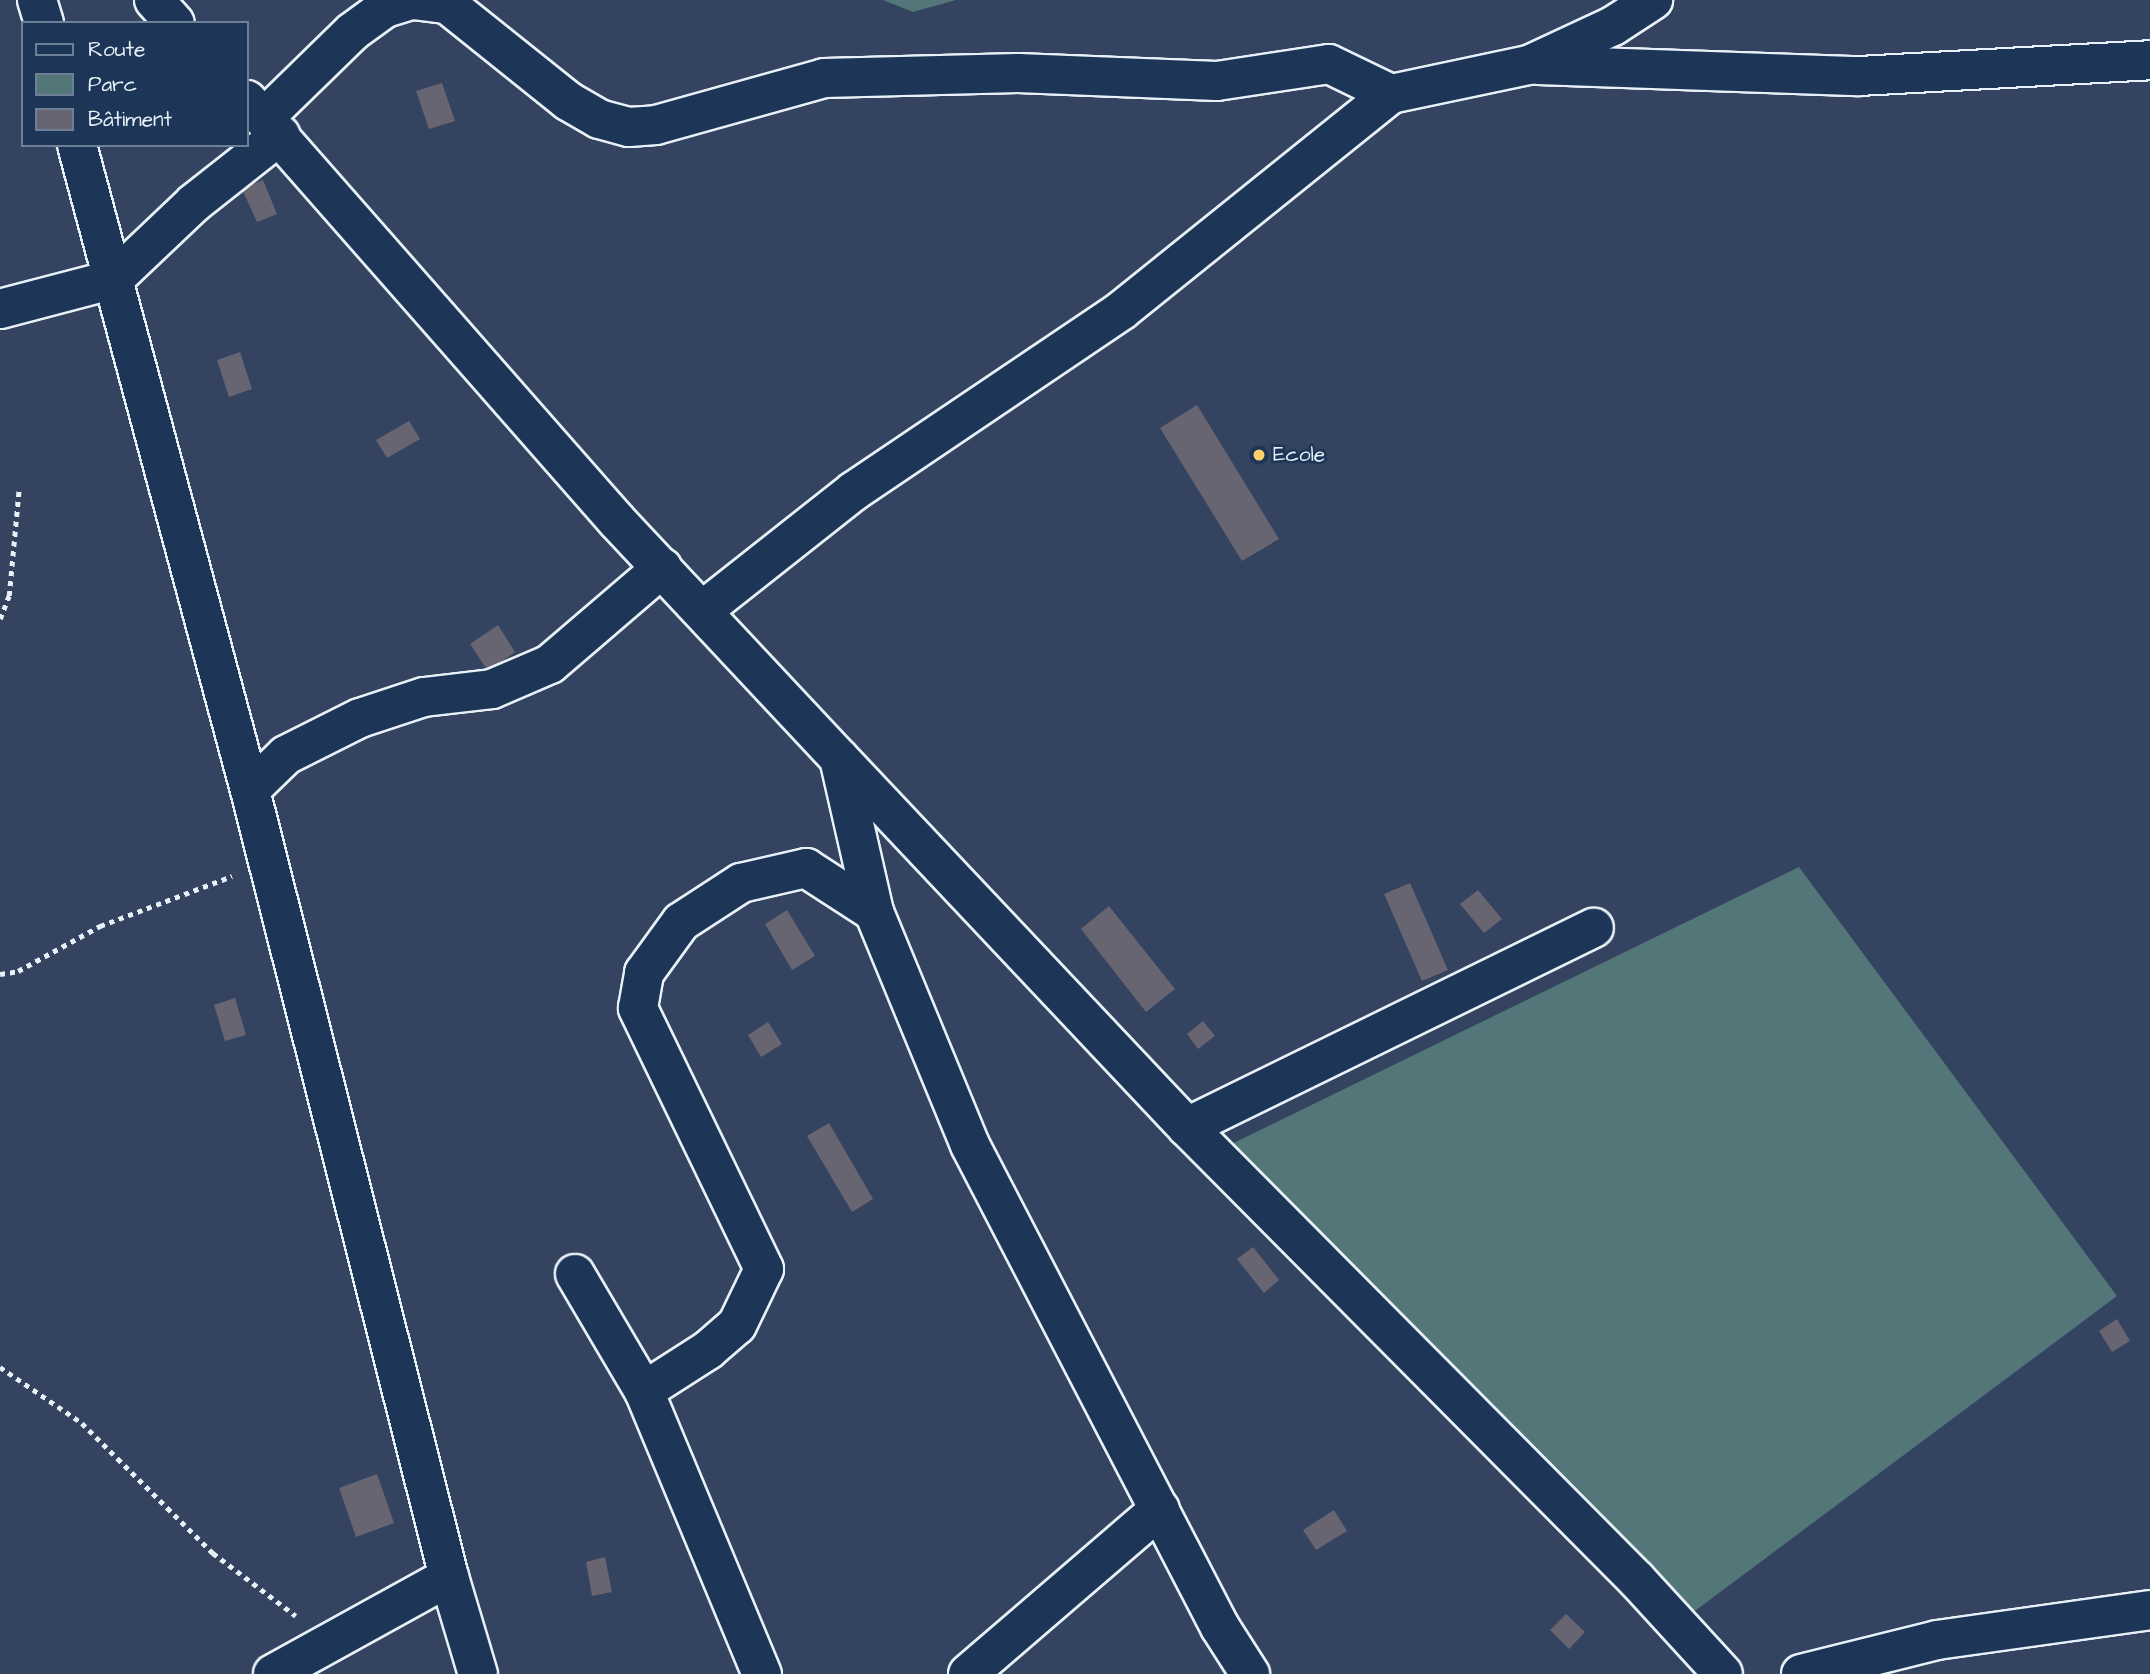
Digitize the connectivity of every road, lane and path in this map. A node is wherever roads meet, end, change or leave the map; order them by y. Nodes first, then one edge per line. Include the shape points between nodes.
1 (37, 0) edge
2 (154, 0) edge
3 (412, 0) edge
4 (1653, 0) edge
5 (43, 21) edge
6 (173, 21) edge
7 (2150, 60) edge
8 (1528, 65) junction
9 (1391, 94) junction
10 (263, 118) edge
11 (248, 136) edge
12 (79, 147) edge
13 (239, 147) edge
14 (114, 279) junction
15 (0, 309) edge
16 (19, 489) dead end
17 (662, 568) junction
18 (702, 611) junction
19 (0, 618) edge
20 (839, 758) junction
21 (250, 790) junction
22 (269, 863) junction
23 (874, 912) junction
24 (1594, 928) dead end
25 (0, 974) edge
26 (1187, 1127) junction
27 (575, 1274) dead end
28 (0, 1367) edge
29 (644, 1391) junction
30 (1160, 1509) junction
31 (449, 1577) junction
32 (2150, 1610) edge
33 (333, 1644) junction
34 (273, 1674) edge
35 (478, 1674) edge
36 (762, 1674) edge
37 (968, 1674) edge
38 (1250, 1674) edge
39 (1723, 1674) edge
40 (1801, 1674) edge

1 - 5 street
2 - 6 street
3 - 9 street via 447,4 568,101 599,119 629,127 656,125 824,78 1018,73 1217,81 1329,64
3 - 10 street via 385,8 352,32
4 - 8 street via 1613,26
7 - 8 street via 1859,75
8 - 9 street
9 - 18 street via 1122,310 854,491
10 - 11 street
10 - 17 street
12 - 14 street
13 - 14 street via 194,203
14 - 15 street
14 - 21 street
16 - 19 path via 9,596
17 - 18 street
17 - 21 street via 550,664 492,688 424,697 360,718 286,755
18 - 20 street
20 - 23 street
20 - 26 street
21 - 22 street
22 - 25 path via 100,926 18,971
22 - 31 street
23 - 29 street via 806,868 741,883 681,922 644,973 638,1008 764,1269 737,1325 708,1350
23 - 30 street via 970,1145
24 - 26 street
26 - 39 street via 1637,1580
27 - 29 street
28 - 33 path via 82,1423 213,1553
29 - 36 street
30 - 37 street
30 - 38 street
31 - 33 street
31 - 35 street
32 - 40 street via 1937,1640
33 - 34 street

